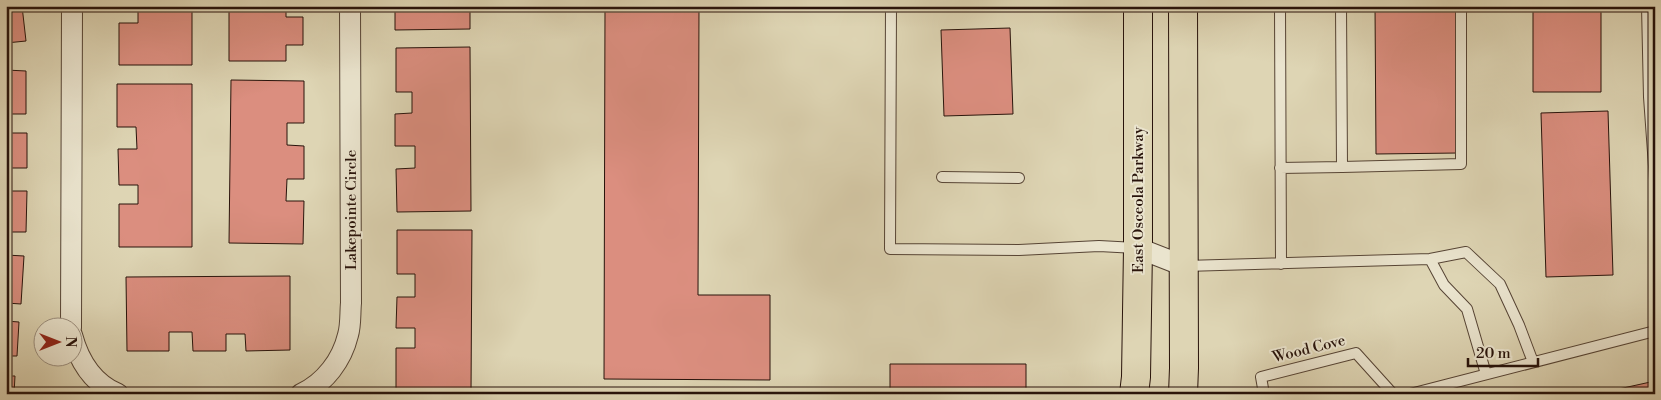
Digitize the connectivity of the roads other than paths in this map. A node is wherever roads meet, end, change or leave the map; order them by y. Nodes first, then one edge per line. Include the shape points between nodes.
1 (72, 6) edge
2 (350, 6) edge
3 (891, 6) edge
4 (1138, 6) edge
5 (1183, 6) edge
6 (1280, 6) edge
7 (1341, 6) edge
8 (1461, 6) edge
9 (1647, 6) edge
10 (1652, 65) edge
11 (1342, 167) junction
12 (1280, 168) junction
13 (942, 177) dead end
14 (1019, 178) dead end
15 (1655, 180) edge
16 (1138, 248) junction
17 (1430, 259) junction
18 (1280, 264) junction
19 (1184, 266) junction
20 (71, 318) edge
21 (1655, 331) edge
22 (82, 362) edge
23 (1533, 362) junction
24 (1486, 374) junction
25 (118, 394) edge
26 (301, 394) edge
27 (1134, 394) edge
28 (1183, 394) edge
29 (1264, 394) edge
30 (1393, 394) edge
31 (1410, 394) edge

1 - 20 street
2 - 26 street, Lakepointe Circle via 349,333 332,370
3 - 16 lane via 890,249
4 - 16 main road, East Osceola Parkway
5 - 19 main road
6 - 12 lane
7 - 11 lane
8 - 11 lane via 1461,164
9 - 10 lane
10 - 15 lane via 1649,97
11 - 12 lane
12 - 18 lane
13 - 14 lane
16 - 19 street
16 - 27 main road, East Osceola Parkway
17 - 18 lane
17 - 23 lane via 1466,252 1500,284
17 - 24 lane via 1444,285 1467,309
18 - 19 lane
19 - 28 main road
21 - 23 lane
22 - 25 street via 101,384
23 - 24 lane
24 - 31 lane
29 - 30 lane, Wood Cove via 1261,377 1356,353

